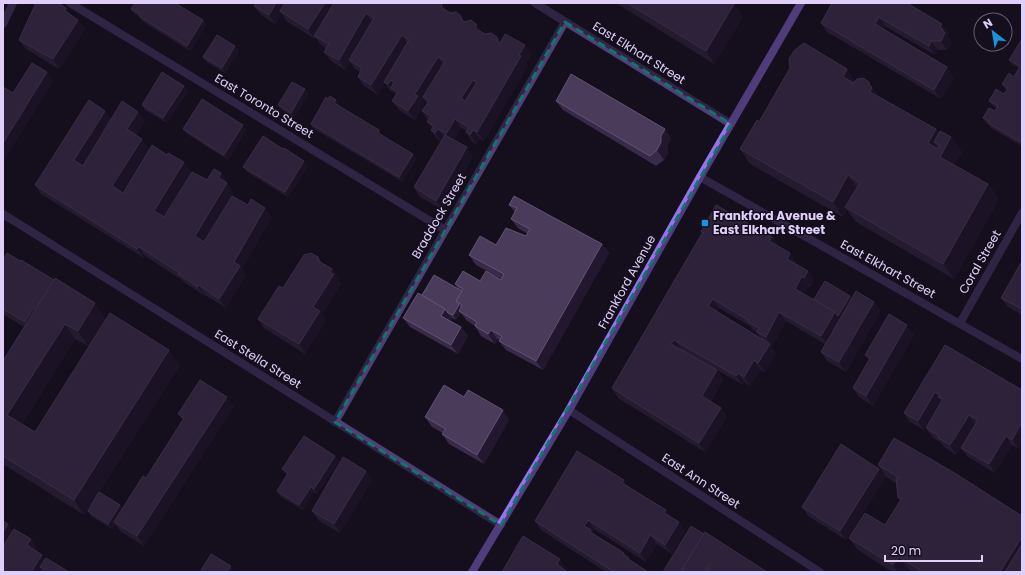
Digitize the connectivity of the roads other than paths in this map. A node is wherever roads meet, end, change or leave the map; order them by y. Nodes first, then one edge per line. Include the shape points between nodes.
1 (13, 3) edge
2 (70, 3) edge
3 (535, 3) edge
4 (801, 3) edge
5 (565, 22) junction
6 (3, 24) edge
7 (731, 124) junction
8 (700, 177) junction
9 (1022, 213) edge
10 (3, 214) edge
11 (445, 230) junction
12 (960, 323) junction
13 (1022, 359) edge
14 (569, 410) junction
15 (335, 422) junction
16 (501, 525) junction
17 (472, 572) edge
18 (820, 572) edge

1 - 6 street
2 - 11 street, East Toronto Street
3 - 5 street, East Elkhart Street
4 - 7 main road, Frankford Avenue
5 - 7 street, East Elkhart Street
5 - 11 street, Braddock Street
7 - 8 main road, Frankford Avenue
8 - 12 street, East Elkhart Street
8 - 14 main road, Frankford Avenue
9 - 12 street, Coral Street
10 - 15 street, East Stella Street
11 - 15 street, Braddock Street
12 - 13 street, East Elkhart Street
14 - 16 main road, Frankford Avenue
14 - 18 street, East Ann Street
15 - 16 street, East Stella Street
16 - 17 main road, Frankford Avenue

